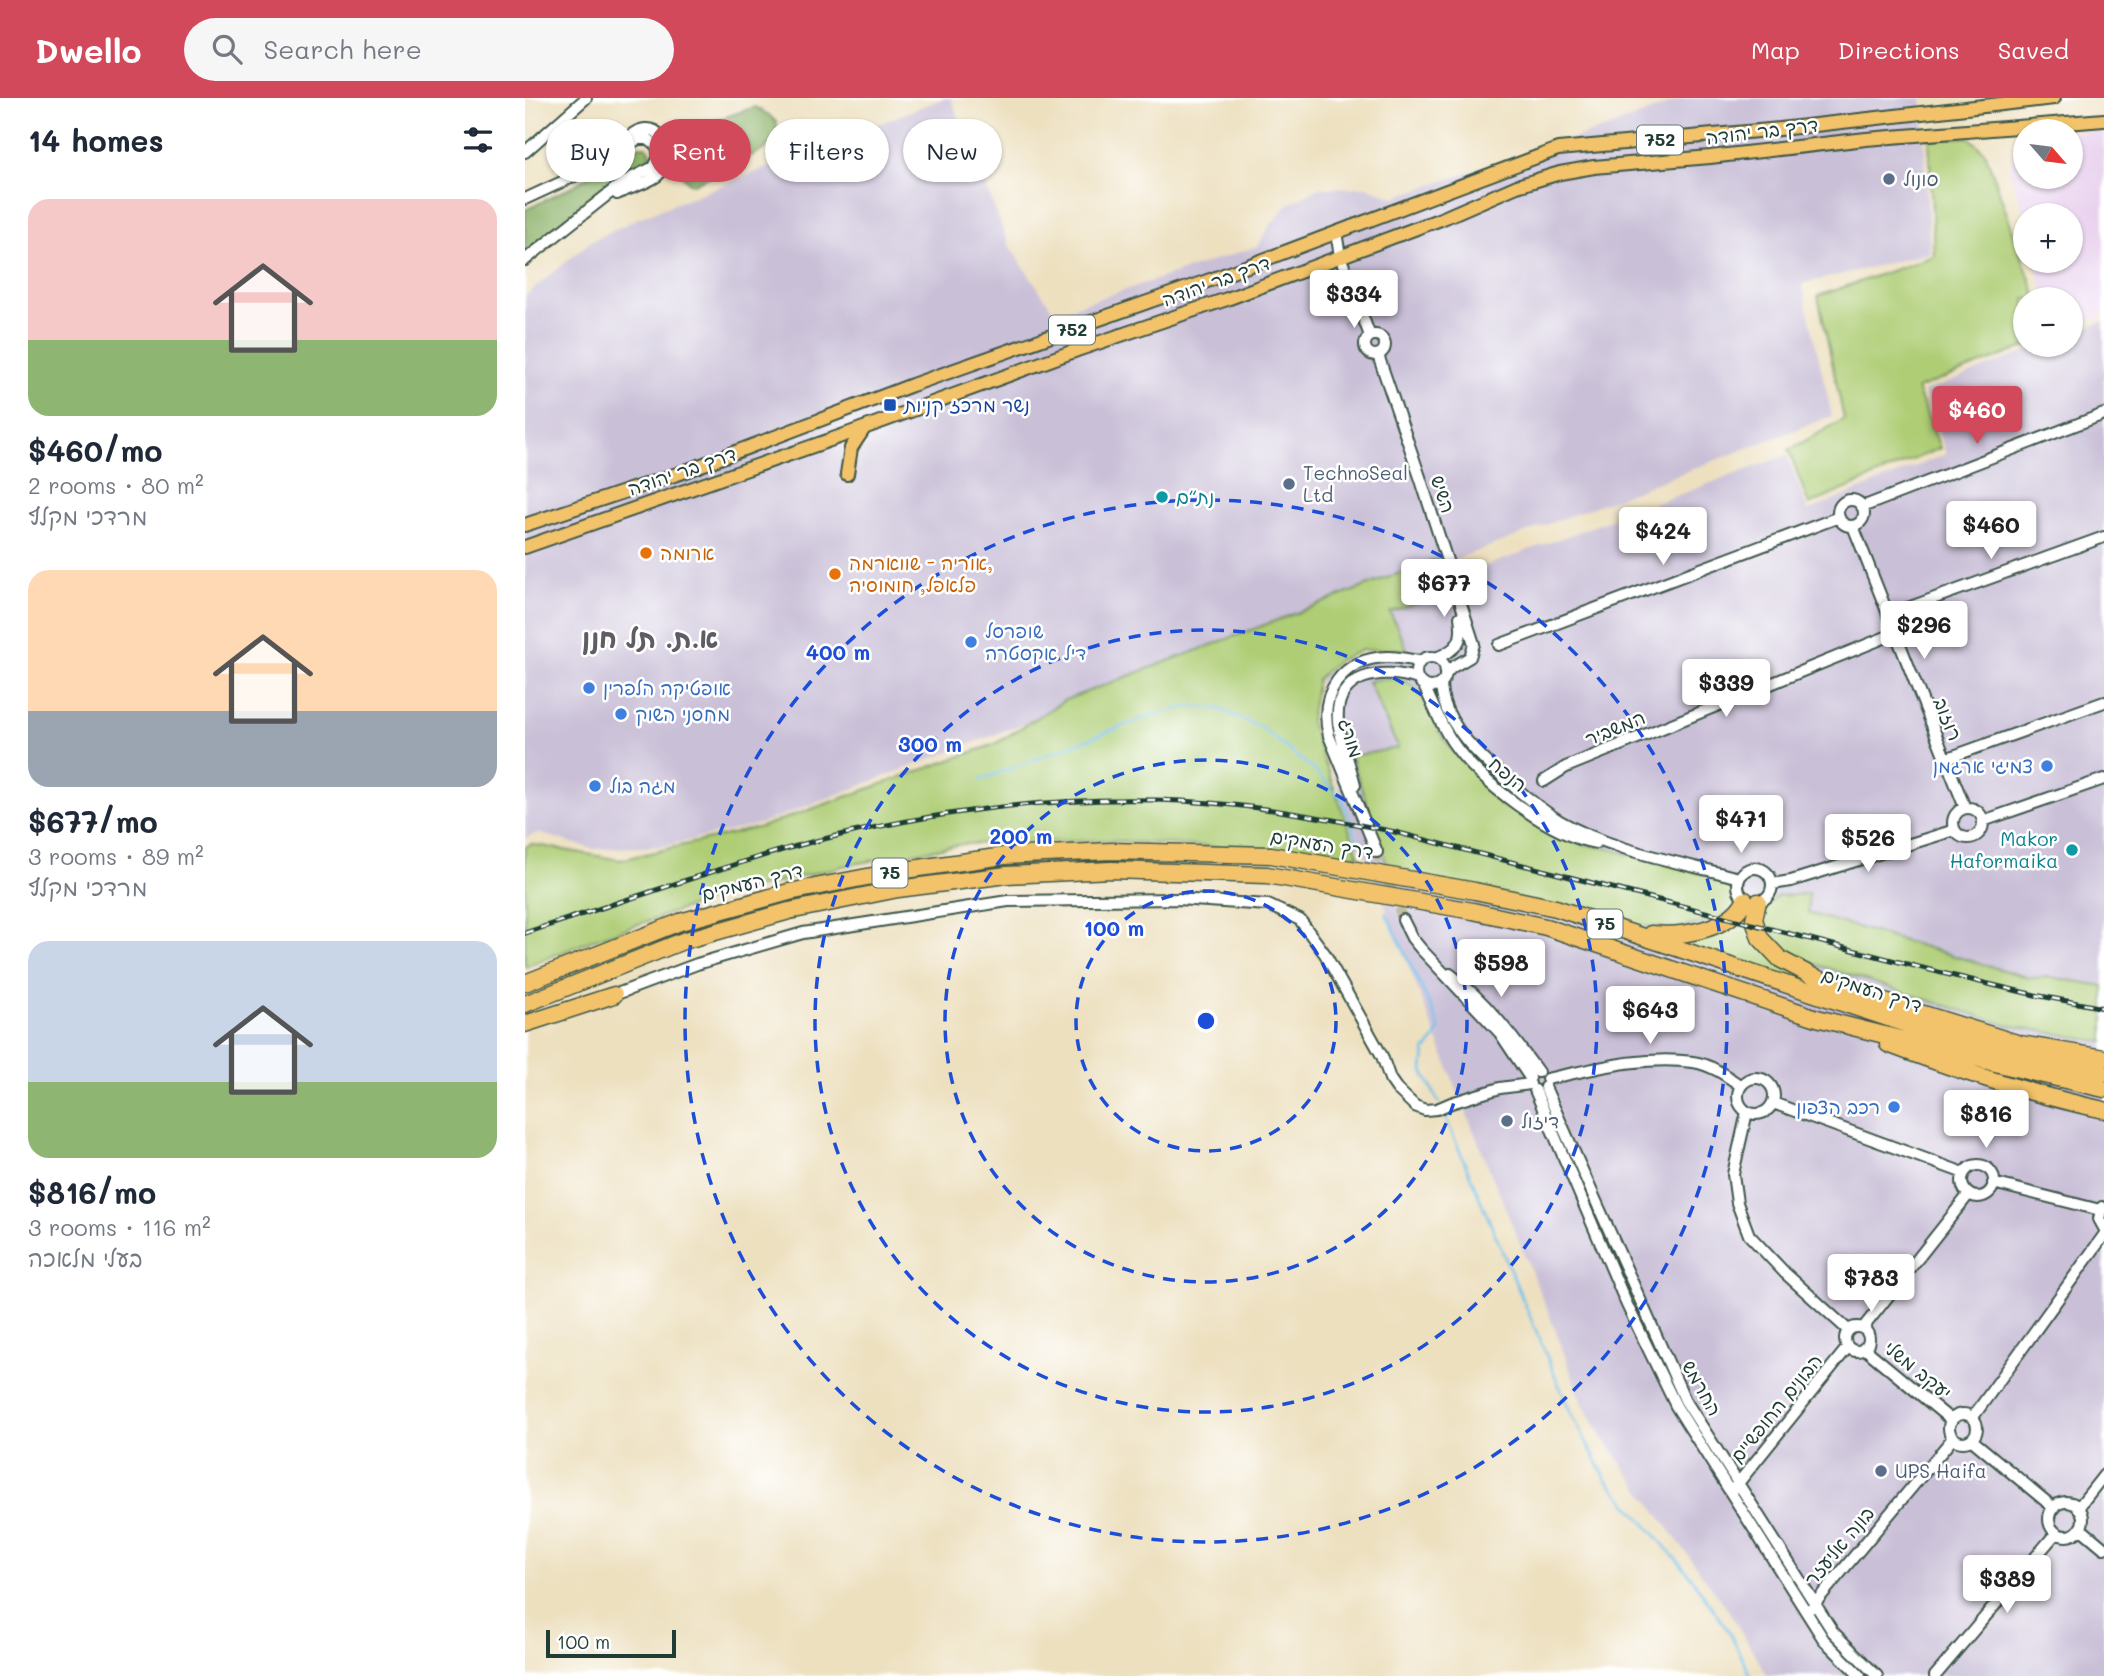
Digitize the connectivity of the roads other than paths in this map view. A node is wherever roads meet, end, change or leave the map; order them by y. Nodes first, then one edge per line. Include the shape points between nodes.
1 (586, 98) edge
2 (2054, 98) edge
3 (2104, 120) edge
4 (525, 152) edge
5 (525, 199) edge
6 (1336, 232) junction
7 (1340, 256) junction
8 (525, 260) edge
9 (2104, 415) edge
10 (867, 426) junction
11 (847, 474) dead end
12 (1862, 507) junction
13 (1839, 517) junction
14 (525, 525) edge
15 (1853, 526) junction
16 (2104, 537) edge
17 (525, 547) edge
18 (1453, 583) junction
19 (1888, 615) junction
20 (1896, 633) junction
21 (1499, 645) dead end
22 (1436, 658) junction
23 (1421, 661) junction
24 (1443, 679) junction
25 (1421, 682) junction
26 (2104, 702) edge
27 (1945, 759) junction
28 (2104, 779) edge
29 (1544, 781) dead end
30 (1965, 808) junction
31 (1361, 812) junction
32 (1983, 821) junction
33 (1955, 830) junction
34 (1608, 844) junction
35 (1377, 852) tunnel mouth
36 (1739, 878) junction
37 (1772, 884) junction
38 (1751, 901) junction
39 (1403, 920) tunnel mouth
40 (1609, 925) junction
41 (525, 983) edge
42 (614, 995) joint
43 (525, 1004) edge
44 (1817, 1018) junction
45 (525, 1024) edge
46 (1930, 1032) junction
47 (2002, 1038) junction
48 (2104, 1058) edge
49 (2104, 1073) edge
50 (1538, 1082) junction
51 (1741, 1086) junction
52 (2104, 1089) edge
53 (1773, 1103) junction
54 (2104, 1110) edge
55 (1747, 1112) junction
56 (1964, 1173) junction
57 (1993, 1183) junction
58 (1969, 1194) junction
59 (2102, 1207) edge
60 (2104, 1228) edge
61 (2104, 1235) edge
62 (1863, 1328) junction
63 (1848, 1330) junction
64 (1848, 1347) junction
65 (1864, 1348) junction
66 (1973, 1417) junction
67 (1951, 1420) junction
68 (1953, 1438) junction
69 (1972, 1440) junction
70 (2104, 1475) edge
71 (1734, 1487) junction
72 (2054, 1508) junction
73 (2078, 1508) junction
74 (2080, 1528) junction
75 (2056, 1533) junction
76 (2104, 1548) edge
77 (1810, 1609) junction
78 (1860, 1676) edge
79 (1877, 1676) edge
80 (1935, 1676) edge

1 - 4 street
2 - 6 main road, דרך בר יהודה / 752 via 1558,149
3 - 7 main road, דרך בר יהודה / 752 via 1581,169 1517,186
5 - 8 street via 579,174 615,151 633,132 654,131 667,157 658,175 601,199
6 - 7 street
6 - 14 main road, דרך בר יהודה / 752 via 683,472
7 - 10 main road, דרך בר יהודה / 752
7 - 18 street, השיש via 1370,337 1365,349 1378,355
9 - 12 street
10 - 11 main road via 851,448
10 - 17 main road, דרך בר יהודה / 752
12 - 13 street via 1848,501 1839,509
12 - 15 street via 1863,519
13 - 15 street
13 - 21 street
15 - 19 street, רוזוב
16 - 19 street
18 - 22 street via 1462,628 1451,652
18 - 24 street, השיש via 1474,644 1470,657
19 - 20 street, רוזוב
20 - 27 street, רוזוב
20 - 29 street, המשביר via 1566,767
22 - 23 street
22 - 24 street via 1444,665
23 - 25 street via 1416,670
23 - 31 street, מורג via 1391,657 1356,665 1343,673 1328,695 1329,736
24 - 25 street via 1433,687
24 - 34 street, הנפח via 1444,701 1465,739 1488,763 1542,810
25 - 31 street, מורג via 1397,674 1372,674 1352,683 1341,699 1339,729
25 - 34 street, הנפח via 1453,743 1481,774 1553,828 1581,840
26 - 27 street
27 - 30 street, רוזוב
28 - 32 street
30 - 32 street via 1978,812
30 - 33 street via 1954,817
31 - 35 street, מורג
32 - 33 street via 1975,836 1962,836
33 - 37 street
34 - 36 street, הנפח
36 - 37 street via 1758,868 1768,873
36 - 38 street via 1738,888
37 - 38 street via 1770,894
38 - 40 highway via 1699,932 1661,935
38 - 47 highway via 1760,938 1795,969 1843,989
39 - 50 street via 1412,938 1500,1033
40 - 41 highway, דרך העמקים / 75 via 1475,891 1271,855 1111,851 1004,856 789,892 680,922
40 - 46 highway, דרך העמקים / 75
42 - 45 highway
42 - 50 street via 697,964 803,933 1008,901 1178,899 1268,905 1300,920 1325,954 1382,1056 1390,1079 1415,1106 1437,1109 1500,1088
43 - 44 highway, דרך העמקים / 75 via 683,941 789,911 925,885 1111,870 1267,875 1473,911 1546,927
44 - 52 highway, דרך העמקים / 75
44 - 54 highway via 1998,1083
46 - 47 highway
46 - 49 highway, דרך העמקים / 75
47 - 48 highway
50 - 51 street via 1627,1063 1675,1061 1695,1062
50 - 71 street, החרמש via 1627,1306 1676,1406
51 - 53 street via 1756,1078 1767,1082
51 - 55 street via 1739,1103
53 - 55 street via 1765,1112
53 - 56 street
55 - 63 street via 1733,1174 1749,1236
56 - 57 street via 1972,1166 1983,1166 1991,1172
56 - 58 street via 1963,1186
57 - 58 street via 1984,1195
57 - 59 street
58 - 62 street
59 - 60 street via 2099,1219
61 - 66 street
62 - 63 street
62 - 65 street via 1869,1338
63 - 64 street
64 - 65 street
64 - 71 street, הבונים החופשיים
65 - 67 street, יעקב משלי
66 - 67 street via 1961,1413
66 - 69 street via 1977,1430
67 - 68 street
68 - 69 street
68 - 77 street, בונה אליעזר
69 - 72 street
70 - 73 street
71 - 77 street, החרמש
72 - 73 street via 2066,1503
72 - 75 street via 2049,1519
73 - 74 street via 2083,1520
74 - 75 street via 2067,1536
74 - 76 street
75 - 80 street
77 - 78 street, החרמש via 1824,1640
77 - 79 street, החרמש

